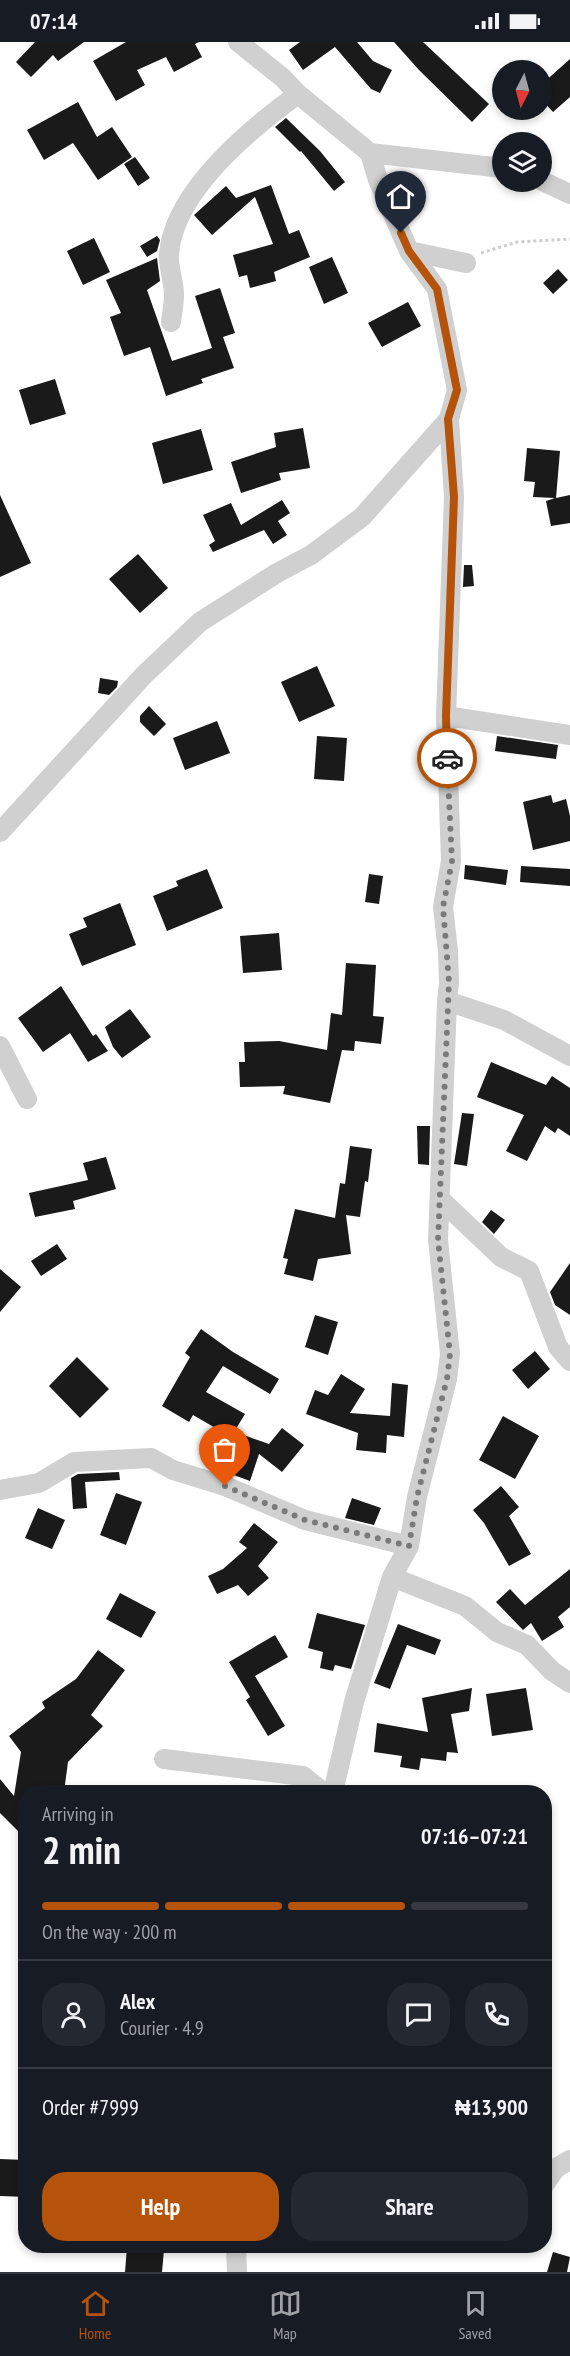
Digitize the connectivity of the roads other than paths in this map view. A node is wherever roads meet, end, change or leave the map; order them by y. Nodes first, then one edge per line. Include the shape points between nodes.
1 (238, 42) edge
2 (298, 94) junction
3 (370, 153) junction
4 (492, 167) edge
5 (552, 186) edge
6 (570, 194) edge
7 (409, 251) junction
8 (466, 263) road end
9 (171, 322) dead end
10 (448, 419) junction
11 (446, 716) junction
12 (570, 735) edge
13 (0, 832) edge
14 (447, 1001) junction
15 (0, 1046) edge
16 (570, 1056) edge
17 (27, 1099) dead end
18 (440, 1199) junction
19 (570, 1360) edge
20 (0, 1491) edge
21 (409, 1546) junction
22 (392, 1577) junction
23 (570, 1683) edge
24 (164, 1759) dead end
25 (314, 1785) edge
26 (335, 1785) edge
27 (570, 2160) edge
28 (552, 2174) edge
29 (236, 2253) edge
30 (237, 2272) edge

1 - 2 street
2 - 3 street
2 - 9 street via 272,112 211,170 179,217 169,254 174,295
3 - 4 street
3 - 7 street
5 - 6 street
7 - 8 street
7 - 10 street via 437,289 457,390
10 - 11 street via 454,497
10 - 13 street via 362,517 310,555 200,622 144,675
11 - 12 street
11 - 14 street via 452,861 443,907 448,951
14 - 16 street via 504,1020
14 - 18 street
15 - 17 street
18 - 19 street via 501,1257 530,1271 558,1347
18 - 21 street via 438,1240 450,1354
20 - 21 street via 39,1483 74,1462 151,1458 305,1520
21 - 22 street
22 - 23 street via 465,1606 497,1632 527,1645
22 - 26 street via 354,1702
24 - 25 street via 303,1776
27 - 28 street
29 - 30 street

